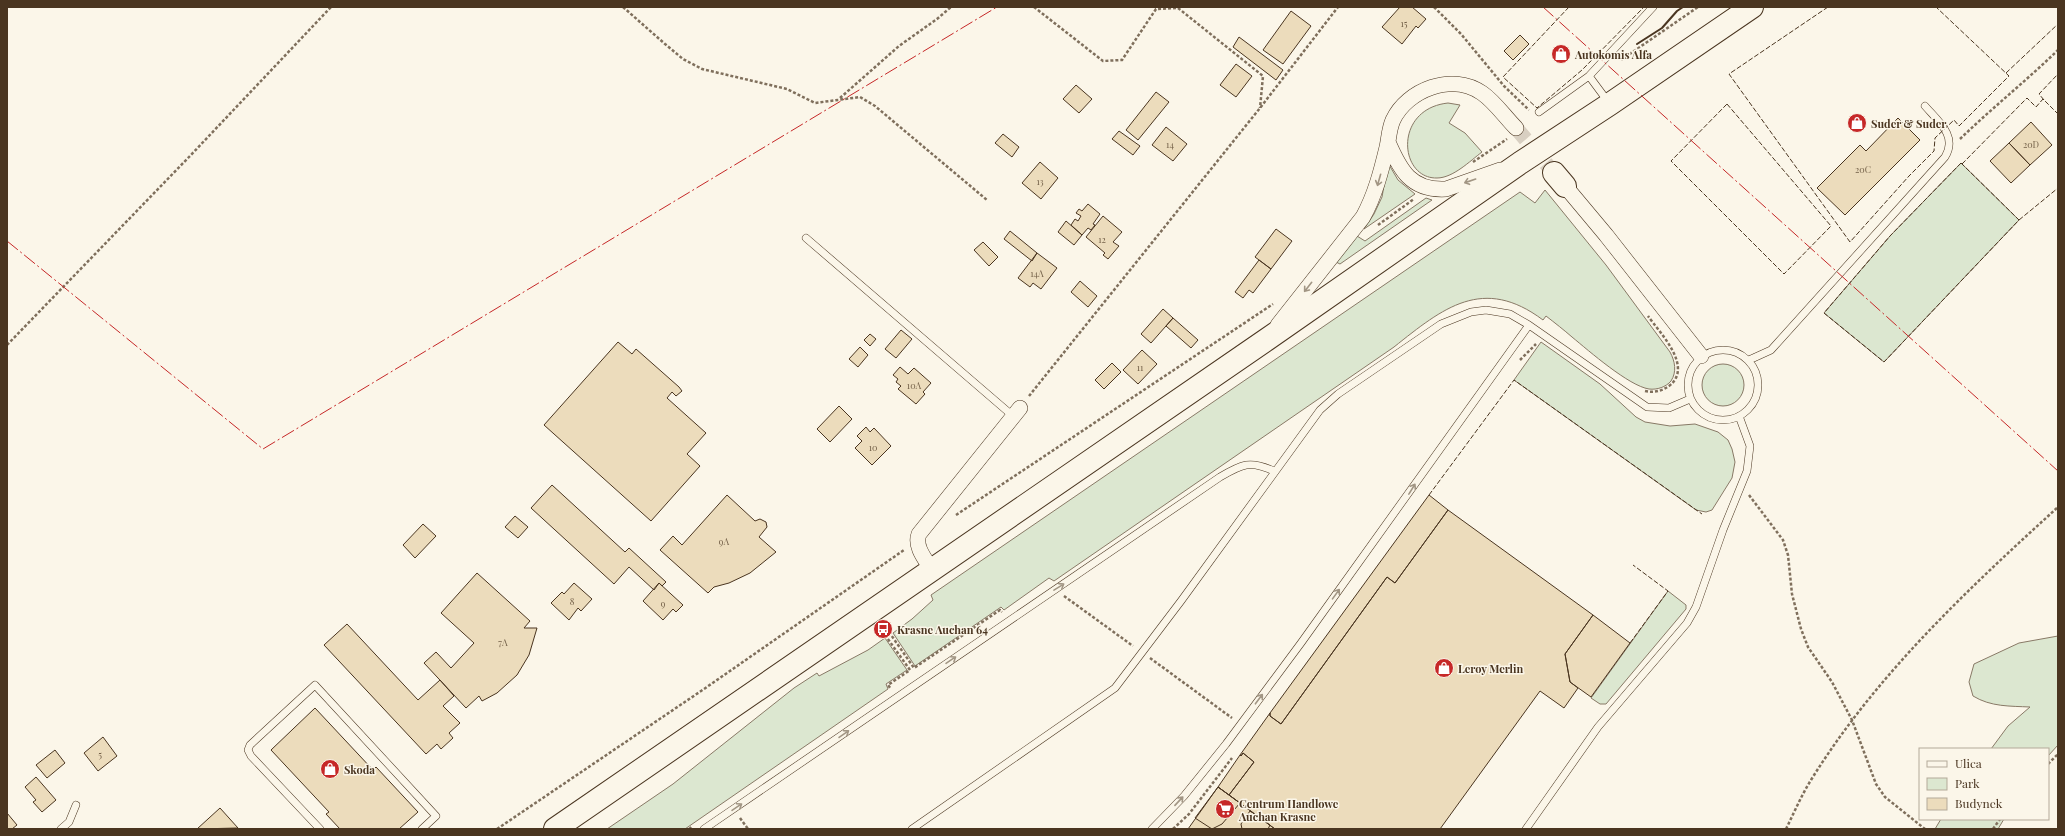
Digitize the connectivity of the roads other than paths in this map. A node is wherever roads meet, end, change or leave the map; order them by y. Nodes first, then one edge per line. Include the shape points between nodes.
1 (1653, 7) edge
2 (1752, 7) edge
3 (1588, 76) junction
4 (1610, 104) junction
5 (1925, 106) dead end
6 (1539, 112) road end
7 (1514, 132) tunnel mouth
8 (1388, 142) junction
9 (1520, 163) junction
10 (1559, 179) tunnel mouth
11 (806, 238) dead end
12 (1529, 325) junction
13 (1266, 340) junction
14 (1701, 356) junction
15 (1749, 360) junction
16 (1690, 399) junction
17 (1017, 412) joint
18 (1739, 416) junction
19 (1274, 471) junction
20 (932, 570) junction
21 (76, 805) dead end
22 (61, 829) edge
23 (320, 829) edge
24 (422, 829) edge
25 (555, 829) edge
26 (704, 829) edge
27 (912, 829) edge
28 (1152, 829) edge
29 (1526, 829) edge

1 - 3 lane
2 - 4 main road
3 - 4 lane
3 - 6 lane
4 - 9 main road
5 - 15 lane via 1949,136 1949,151 1771,350
7 - 8 street via 1481,92 1460,85 1442,85 1425,90 1406,102 1392,122
9 -> 8 street via 1437,190 1408,177 1398,164
8 -> 13 street via 1372,201 1363,217
9 - 13 main road
10 - 14 street
11 - 17 lane
12 - 16 lane via 1647,407 1669,408
12 - 19 lane via 1510,314 1486,310 1471,312 1441,324 1338,394 1320,410
28 -> 12 lane via 1189,791 1226,744
13 - 20 main road
14 - 15 lane via 1710,351 1725,349
14 - 16 lane via 1688,376
15 - 18 lane via 1757,376 1758,390 1753,403
16 - 18 lane via 1699,411 1711,418 1726,420
17 - 20 street via 919,534 917,541
18 - 29 lane via 1750,446 1747,471 1692,615 1598,727
26 -> 19 lane via 1220,477 1239,466 1259,464
19 - 27 lane via 1115,688
20 - 25 main road
21 - 22 lane via 69,822
23 - 24 lane via 248,750 250,745 315,685 436,816

